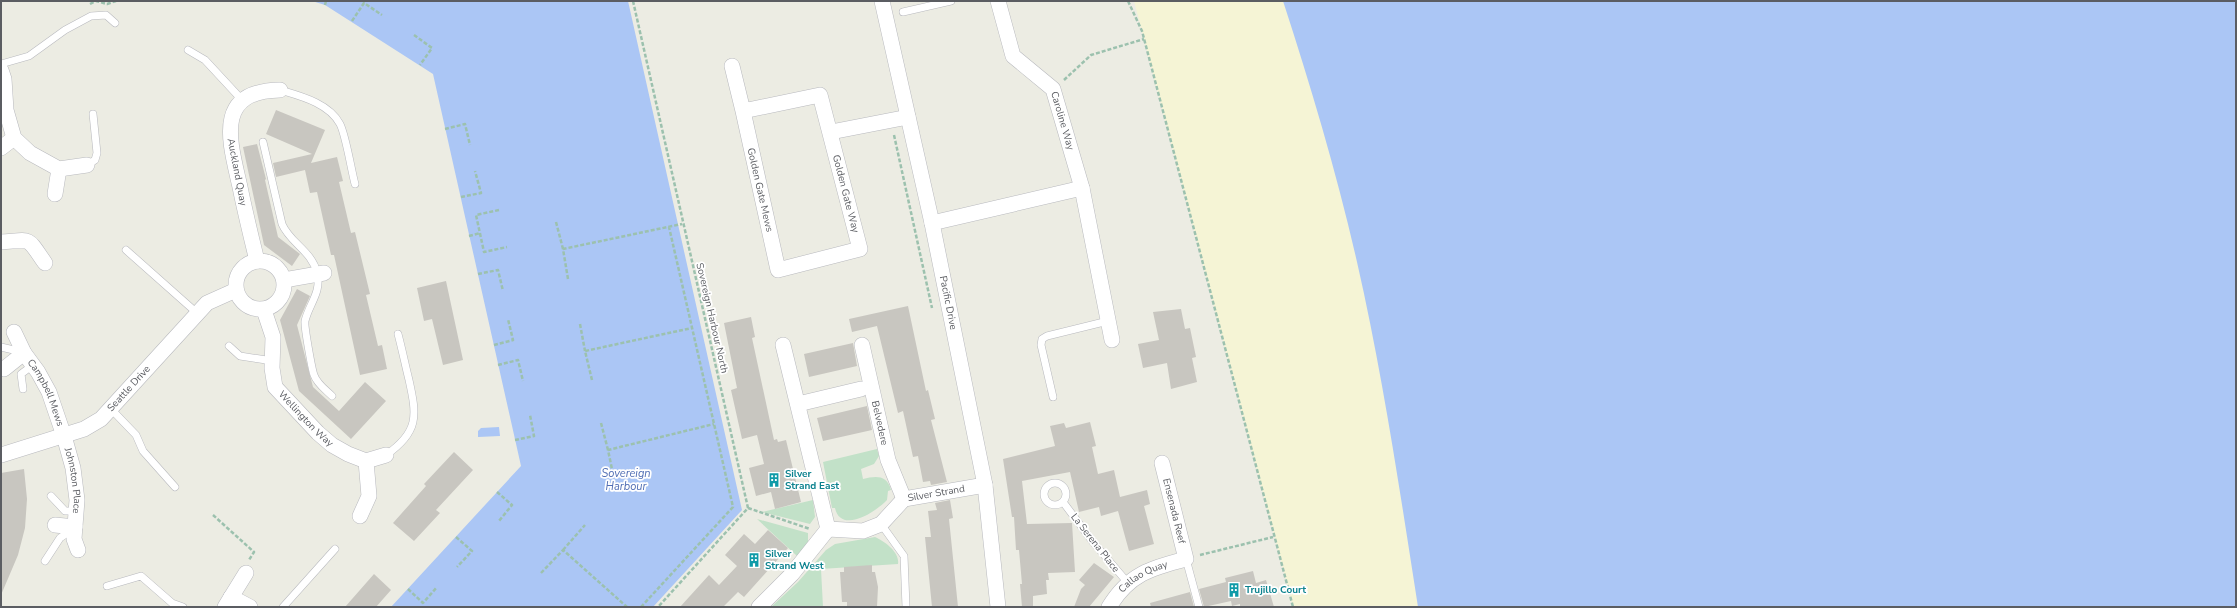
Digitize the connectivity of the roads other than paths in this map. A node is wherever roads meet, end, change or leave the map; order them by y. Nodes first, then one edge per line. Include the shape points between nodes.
1 (882, 1) edge
2 (951, 1) edge
3 (998, 1) edge
4 (903, 12) dead end
5 (115, 23) dead end
6 (188, 50) dead end
7 (1, 64) edge
8 (732, 66) dead end
9 (1, 70) edge
10 (280, 90) joint
11 (243, 100) junction
12 (743, 111) junction
13 (93, 114) dead end
14 (908, 117) junction
15 (831, 132) junction
16 (14, 138) junction
17 (263, 142) dead end
18 (1, 148) edge
19 (87, 164) joint
20 (59, 169) junction
21 (355, 184) dead end
22 (1082, 188) junction
23 (55, 194) dead end
24 (932, 223) junction
25 (1, 242) edge
26 (126, 250) dead end
27 (256, 261) junction
28 (45, 263) dead end
29 (778, 270) joint
30 (321, 273) junction
31 (284, 280) junction
32 (236, 290) junction
33 (264, 310) junction
34 (197, 313) junction
35 (1108, 321) junction
36 (14, 332) dead end
37 (398, 334) dead end
38 (1112, 340) dead end
39 (784, 345) dead end
40 (862, 345) dead end
41 (229, 346) dead end
42 (1, 347) edge
43 (24, 353) junction
44 (273, 361) junction
45 (33, 365) junction
46 (4, 369) dead end
47 (23, 389) dead end
48 (861, 389) dead end
49 (332, 396) dead end
50 (1053, 397) dead end
51 (798, 404) junction
52 (111, 409) junction
53 (64, 436) junction
54 (1, 455) edge
55 (386, 455) joint
56 (366, 461) junction
57 (1162, 463) dead end
58 (985, 485) junction
59 (175, 487) dead end
60 (51, 496) dead end
61 (904, 499) junction
62 (1063, 502) dead end
63 (76, 511) junction
64 (360, 516) dead end
65 (881, 524) junction
66 (55, 525) dead end
67 (75, 527) junction
68 (828, 530) junction
69 (335, 549) dead end
70 (78, 550) dead end
71 (1186, 558) junction
72 (45, 561) dead end
73 (246, 573) road end
74 (1128, 583) junction
75 (107, 586) dead end
76 (228, 602) edge
77 (183, 607) edge
78 (250, 607) edge
79 (283, 607) edge
80 (759, 607) edge
81 (906, 607) edge
82 (998, 607) edge
83 (1109, 607) edge
84 (1199, 607) edge

1 - 14 street, Pacific Drive
2 - 4 lane
3 - 22 street, Caroline Way via 1013,56 1053,89
5 - 7 lane via 106,15 91,16 65,30 29,56
6 - 11 lane via 210,65
8 - 12 street, Golden Gate Mews
9 - 16 street via 6,110
10 - 11 street, Auckland Quay via 265,90 251,94
10 - 21 lane via 316,103 340,124
11 - 27 street, Auckland Quay via 232,115 229,127
12 - 15 street via 820,94
12 - 29 street, Golden Gate Mews
13 - 19 lane via 97,153 95,160
14 - 15 street
14 - 24 street, Pacific Drive
15 - 29 street, Golden Gate Way via 860,249
16 - 18 street
16 - 20 street via 30,153
17 - 30 lane via 282,224 289,236 307,252
19 - 20 street
20 - 23 street
22 - 24 street
22 - 35 street, Caroline Way
24 - 58 street, Pacific Drive
25 - 28 street via 22,239 30,242
26 - 34 lane
27 - 31 street via 274,265
27 - 32 street via 245,266 240,272
30 - 31 street
30 - 49 lane via 315,301 304,322 314,375
31 - 33 street via 281,298 275,305
32 - 33 street via 246,306
32 - 34 street, Seattle Drive via 212,299
33 - 44 street, Wellington Way via 273,338
34 - 52 street, Seattle Drive
35 - 38 street, Caroline Way
35 - 50 lane via 1042,339 1041,345
36 - 43 street, Campbell Mews
37 - 55 lane via 415,408 407,436
39 - 51 street
40 - 61 street, Belvedere via 888,460
41 - 44 lane via 240,356
42 - 43 lane
43 - 45 street, Campbell Mews
43 - 46 street, Campbell Mews
44 - 56 street, Wellington Way via 275,387 288,402 332,445
45 - 47 lane via 21,374
45 - 53 street, Campbell Mews via 49,392
48 - 51 street
51 - 68 street
52 - 53 street, Seattle Drive via 101,419 84,429
52 - 59 lane via 136,434 143,451
53 - 54 street, Seattle Drive
53 - 63 street, Johnston Place via 72,468
55 - 56 street
56 - 64 street via 369,496
57 - 71 street, Ensenada Reef
58 - 61 street, Silver Strand
58 - 82 street, Pacific Drive
60 - 63 lane via 65,511
61 - 65 street, Silver Strand
62 - 74 lane, La Serena Place
63 - 67 street, Johnston Place
65 - 68 street, Silver Strand via 863,531
65 - 81 lane via 904,556
66 - 67 street, Johnston Place
67 - 70 street, Johnston Place via 74,539
67 - 72 lane via 60,538
68 - 80 street via 792,574
69 - 79 lane
71 - 74 street, Callao Quay via 1153,568
71 - 84 lane
73 - 76 street
74 - 83 street, Callao Quay
75 - 77 lane via 141,576 172,603
76 - 78 street

